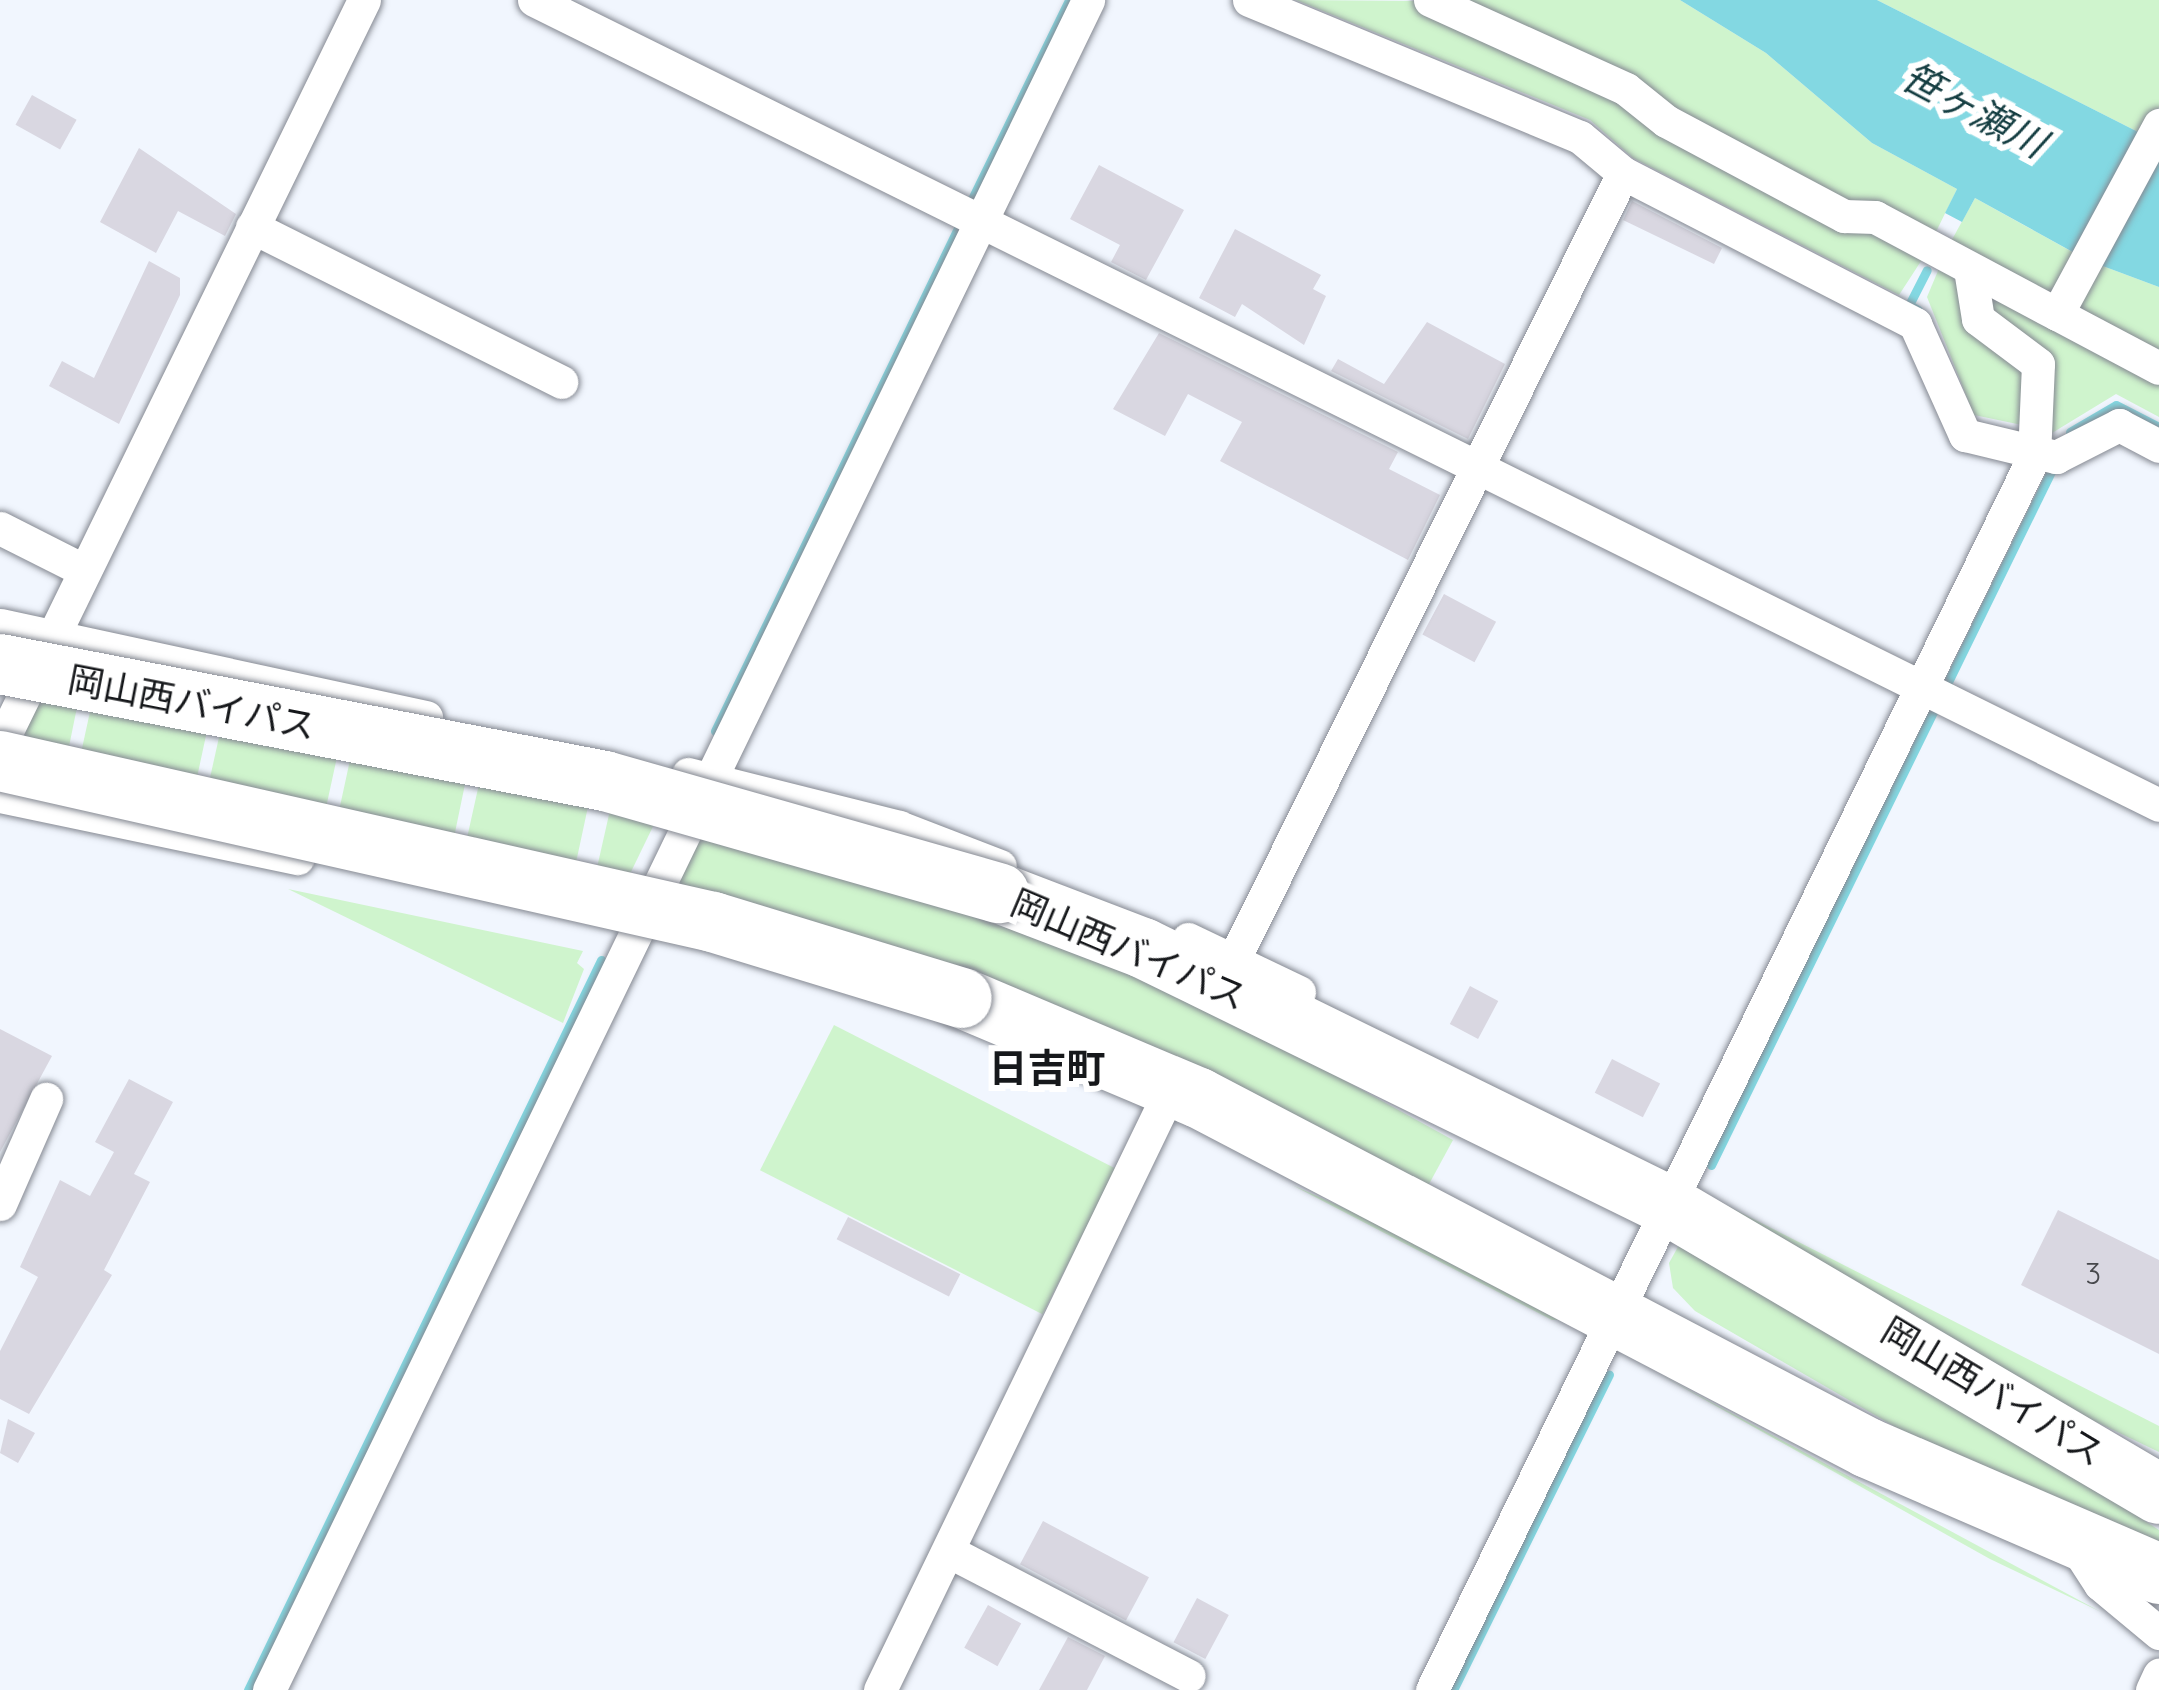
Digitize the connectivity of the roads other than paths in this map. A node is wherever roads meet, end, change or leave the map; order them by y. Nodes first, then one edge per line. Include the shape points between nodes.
1 (364, 0) edge
2 (534, 0) edge
3 (1088, 0) edge
4 (1249, 0) edge
5 (1430, 0) edge
6 (2159, 124) edge
7 (1623, 173) junction
8 (980, 222) junction
9 (252, 227) junction
10 (1970, 268) junction
11 (2059, 311) junction
12 (2159, 368) edge
13 (561, 382) dead end
14 (2159, 446) edge
15 (2034, 456) junction
16 (1474, 470) junction
17 (0, 528) edge
18 (83, 570) junction
19 (0, 625) edge
20 (53, 636) junction
21 (0, 664) edge
22 (1918, 688) junction
23 (0, 746) edge
24 (0, 761) edge
25 (710, 778) junction
26 (0, 796) edge
27 (2159, 805) edge
28 (637, 930) junction
29 (1234, 958) junction
30 (1443, 1096) junction
31 (46, 1099) dead end
32 (1161, 1109) junction
33 (0, 1204) edge
34 (1669, 1206) junction
35 (1439, 1222) junction
36 (1615, 1318) junction
37 (2071, 1437) junction
38 (2159, 1464) edge
39 (2159, 1494) edge
40 (2069, 1537) junction
41 (948, 1551) junction
42 (2159, 1574) edge
43 (2159, 1633) edge
44 (2159, 1675) edge
45 (1189, 1676) dead end
46 (269, 1690) edge
47 (880, 1690) edge
48 (1432, 1690) edge
49 (2152, 1690) edge

1 - 9 street
2 - 8 street
3 - 8 street
4 - 7 street via 1580,137
5 - 10 street via 1626,89 1666,121 1844,216 1875,217
6 - 11 street
7 - 15 street via 1915,324 1965,435
7 - 16 street
8 - 16 street
8 - 25 street
9 - 13 street
9 - 18 street
10 - 11 street
10 - 15 street via 1978,319 2038,364
11 - 12 street
14 - 15 street via 2119,425 2056,458
15 - 22 street
16 - 22 street
16 - 29 street
17 - 18 street
18 - 20 street
19 - 20 street
20 - 23 street
20 - 25 street
21 - 30 highway, 岡山西バイパス, bridge via 605,781 999,893 1143,948
22 - 27 street
22 - 34 street
24 - 35 highway, bridge via 713,922 962,998 1178,1089
25 - 28 street
25 - 29 street via 898,827
26 - 28 street
28 - 32 street via 953,1021
28 - 46 street
29 - 30 street via 1404,1046
30 - 34 highway, 岡山西バイパス
31 - 33 street
32 - 35 street via 1301,1175
32 - 41 street
34 - 36 street
34 - 37 highway, 岡山西バイパス
35 - 36 highway
36 - 40 highway
36 - 48 street
37 - 38 street
37 - 39 highway, 岡山西バイパス
40 - 42 highway
40 - 43 street via 2100,1584
41 - 45 street
41 - 47 street
44 - 49 street

